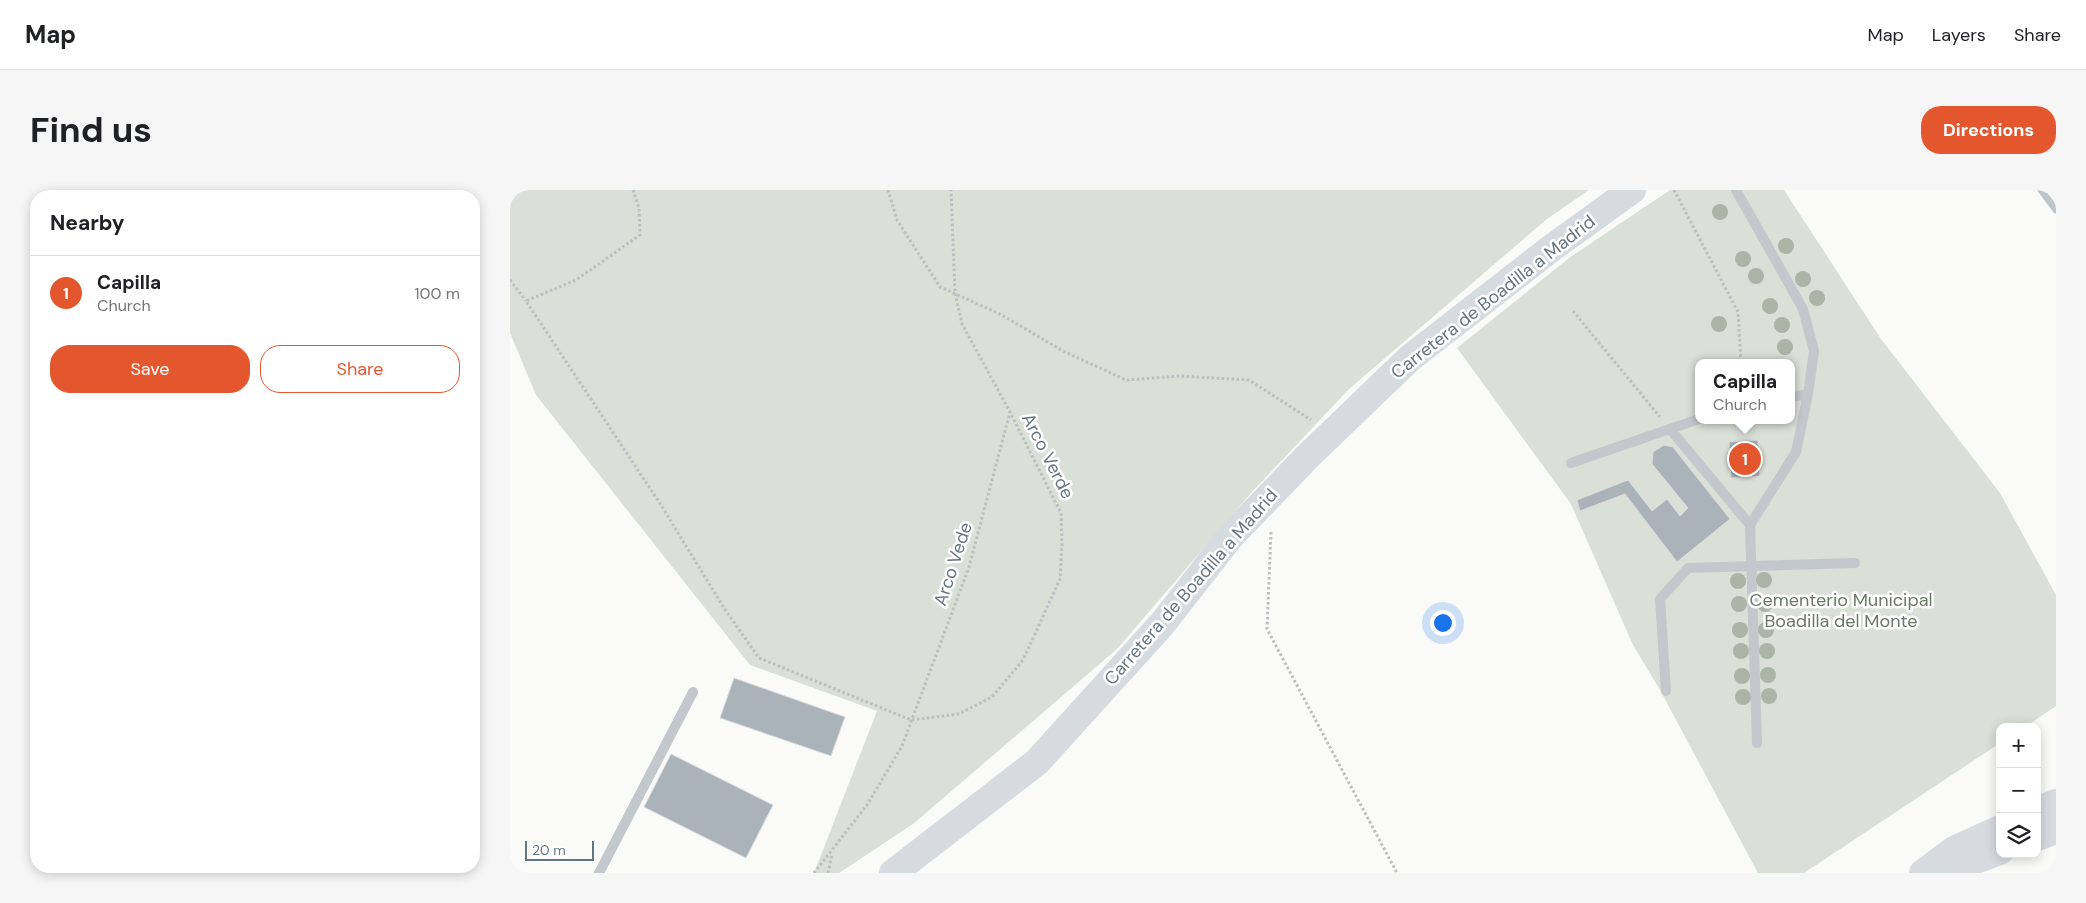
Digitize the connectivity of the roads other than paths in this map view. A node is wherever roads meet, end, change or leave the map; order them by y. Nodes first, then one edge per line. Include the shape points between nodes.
1 (1632, 190) edge
2 (1736, 190) edge
3 (1808, 394) junction
4 (1795, 396) edge
5 (1695, 420) edge
6 (1670, 429) junction
7 (1571, 463) dead end
8 (1750, 526) junction
9 (1854, 563) dead end
10 (1751, 566) junction
11 (1666, 691) dead end
12 (693, 692) dead end
13 (1757, 743) dead end
14 (2056, 803) edge
15 (2041, 810) edge
16 (2056, 830) edge
17 (1996, 831) edge
18 (2041, 836) edge
19 (1996, 852) edge
20 (599, 873) edge
21 (893, 873) edge
22 (1923, 873) edge
23 (1940, 873) edge

1 - 21 main road, Carretera de Boadilla a Madrid via 1410,358 1230,537 1162,624 1037,762
2 - 3 lane via 1803,309 1814,351
3 - 4 lane
3 - 8 lane via 1796,452
5 - 6 lane
6 - 7 lane
6 - 8 lane
8 - 10 lane
9 - 10 lane
10 - 11 lane via 1688,568 1660,599
10 - 13 lane
12 - 20 lane
14 - 15 main road
16 - 18 main road
17 - 22 main road via 1954,850
19 - 23 main road

